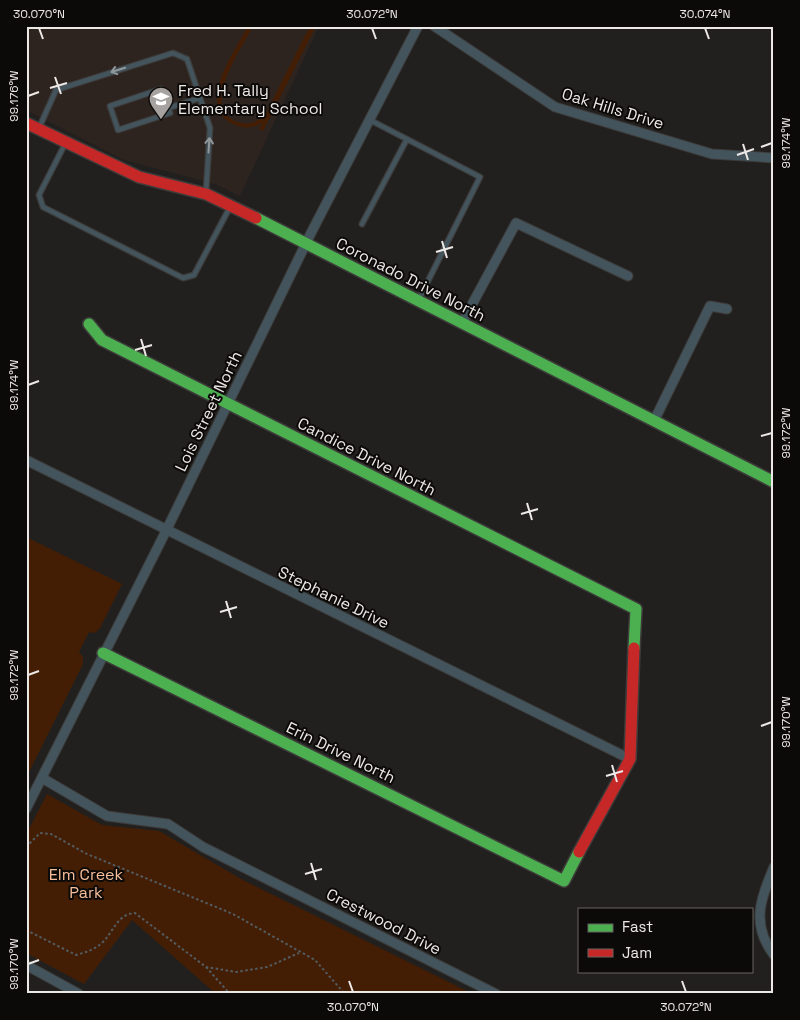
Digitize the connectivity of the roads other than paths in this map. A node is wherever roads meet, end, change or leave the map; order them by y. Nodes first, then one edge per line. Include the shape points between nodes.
1 (418, 26) edge
2 (434, 26) edge
3 (200, 98) junction
4 (168, 108) junction
5 (370, 120) junction
6 (26, 123) edge
7 (39, 129) junction
8 (407, 139) junction
9 (66, 142) junction
10 (774, 158) edge
11 (206, 194) junction
12 (231, 205) junction
13 (362, 224) dead end
14 (306, 245) junction
15 (628, 276) dead end
16 (419, 300) junction
17 (727, 310) dead end
18 (462, 322) junction
19 (89, 324) dead end
20 (228, 405) junction
21 (654, 421) junction
22 (26, 460) edge
23 (774, 482) edge
24 (166, 531) junction
25 (103, 653) junction
26 (630, 759) junction
27 (42, 778) junction
28 (26, 809) edge
29 (774, 867) edge
30 (774, 955) edge
31 (26, 965) edge
32 (79, 994) edge
33 (496, 994) edge

1 - 5 street, Lois Street North
2 - 10 street, Oak Hills Drive via 555,107 712,154
3 - 4 lane
3 -> 7 lane via 187,59 173,53 56,90
11 -> 3 lane via 210,128
4 - 4 lane via 170,113 118,130 110,106 161,89
5 - 8 lane
5 - 14 street, Lois Street North
6 - 7 street, Coronado Drive North
7 - 9 street, Coronado Drive North
8 - 13 lane
8 - 16 lane via 480,177
9 - 11 street, Coronado Drive North via 139,177
9 - 12 lane via 39,196 43,207 183,278 194,275
11 - 12 street, Coronado Drive North
12 - 14 street, Coronado Drive North
14 - 16 street, Coronado Drive North
14 - 20 street, Lois Street North
15 - 18 street via 516,223
16 - 18 street, Coronado Drive North
17 - 21 street via 710,306
18 - 21 street, Coronado Drive North
19 - 20 street, Candice Drive North via 102,340
20 - 24 street, Lois Street North
20 - 26 street, Candice Drive North via 636,609
21 - 23 street, Coronado Drive North
22 - 24 street, Stephanie Drive
24 - 25 street, Lois Street North
24 - 26 street, Stephanie Drive
25 - 26 street, Erin Drive North via 564,881
25 - 27 street, Lois Street North
27 - 28 street, Lois Street North
27 - 33 street, Crestwood Drive via 107,816 168,824 203,848
29 - 30 street via 762,893 759,930
31 - 32 street

